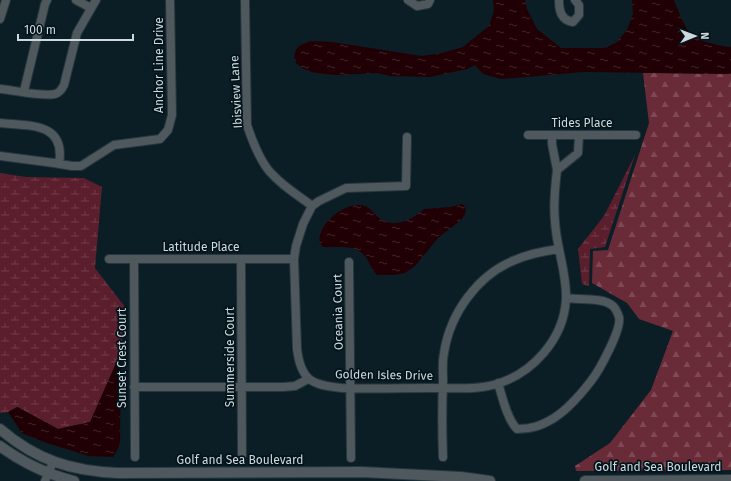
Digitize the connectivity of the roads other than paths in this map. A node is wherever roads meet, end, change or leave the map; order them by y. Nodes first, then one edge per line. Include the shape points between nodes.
1 (6, 0) edge
2 (47, 0) edge
3 (76, 0) edge
4 (96, 0) edge
5 (170, 0) edge
6 (245, 0) edge
7 (408, 0) edge
8 (430, 0) edge
9 (559, 0) edge
10 (575, 0) edge
11 (91, 8) junction
12 (0, 18) edge
13 (0, 89) edge
14 (24, 92) junction
15 (0, 123) edge
16 (528, 135) dead end
17 (552, 135) junction
18 (579, 135) junction
19 (636, 135) dead end
20 (407, 137) dead end
21 (0, 156) edge
22 (59, 164) junction
23 (558, 170) junction
24 (312, 206) junction
25 (559, 249) junction
26 (241, 258) junction
27 (134, 259) junction
28 (294, 259) junction
29 (108, 260) dead end
30 (349, 262) dead end
31 (566, 298) junction
32 (308, 378) junction
33 (498, 383) junction
34 (134, 387) junction
35 (242, 388) junction
36 (350, 388) junction
37 (442, 388) junction
38 (0, 429) edge
39 (0, 446) edge
40 (242, 455) dead end
41 (135, 457) dead end
42 (443, 457) dead end
43 (351, 458) dead end
44 (53, 462) junction
45 (47, 477) edge
46 (234, 477) edge
47 (731, 480) edge
48 (74, 481) edge
49 (490, 481) edge
50 (585, 481) edge
51 (620, 481) edge

1 - 12 street
2 - 14 street
3 - 11 street
4 - 11 street
5 - 22 street, Anchor Line Drive via 172,115 168,130 160,139 114,145 81,166
6 - 24 street, Ibisview Lane via 248,125 253,144 271,174
7 - 8 street via 417,6 428,4
9 - 10 street via 561,15 573,22 579,15 579,5
11 - 14 street via 77,33 61,90 56,94
13 - 14 street
15 - 22 street via 39,127 52,132 59,143
16 - 17 street, Tides Place
17 - 18 street, Tides Place
17 - 23 street
18 - 19 street, Tides Place
18 - 23 street via 578,153
20 - 24 street via 406,186 346,188
21 - 22 street, Anchor Line Drive
23 - 25 street, Golden Isles Drive via 554,215
24 - 28 street via 303,224
25 - 31 street, Golden Isles Drive
25 - 37 street via 531,254 500,267 466,299 447,339
26 - 27 street, Latitude Place
26 - 28 street, Latitude Place
26 - 35 street, Summerside Court
27 - 29 street, Latitude Place
27 - 34 street, Sunset Crest Court
28 - 32 street via 296,350 298,364
30 - 36 street, Oceania Court
31 - 33 street, Golden Isles Drive via 564,316 556,335 539,360 517,376
31 - 33 street via 607,302 614,307 619,318 618,330 592,380 568,407 540,426 530,429 516,429 506,410
32 - 35 street via 295,386
32 - 36 street, Golden Isles Drive via 325,386
33 - 37 street, Golden Isles Drive
34 - 35 street
34 - 41 street, Sunset Crest Court
35 - 40 street, Summerside Court
36 - 37 street, Golden Isles Drive
36 - 43 street, Oceania Court
37 - 42 street
38 - 44 street, Golf and Sea Boulevard via 24,447
39 - 45 street
44 - 45 street
44 - 46 street, Golf and Sea Boulevard via 98,472
45 - 48 street
46 - 49 street, Golf and Sea Boulevard via 394,473
47 - 51 street, Golf and Sea Boulevard
50 - 51 street, Golf and Sea Boulevard

